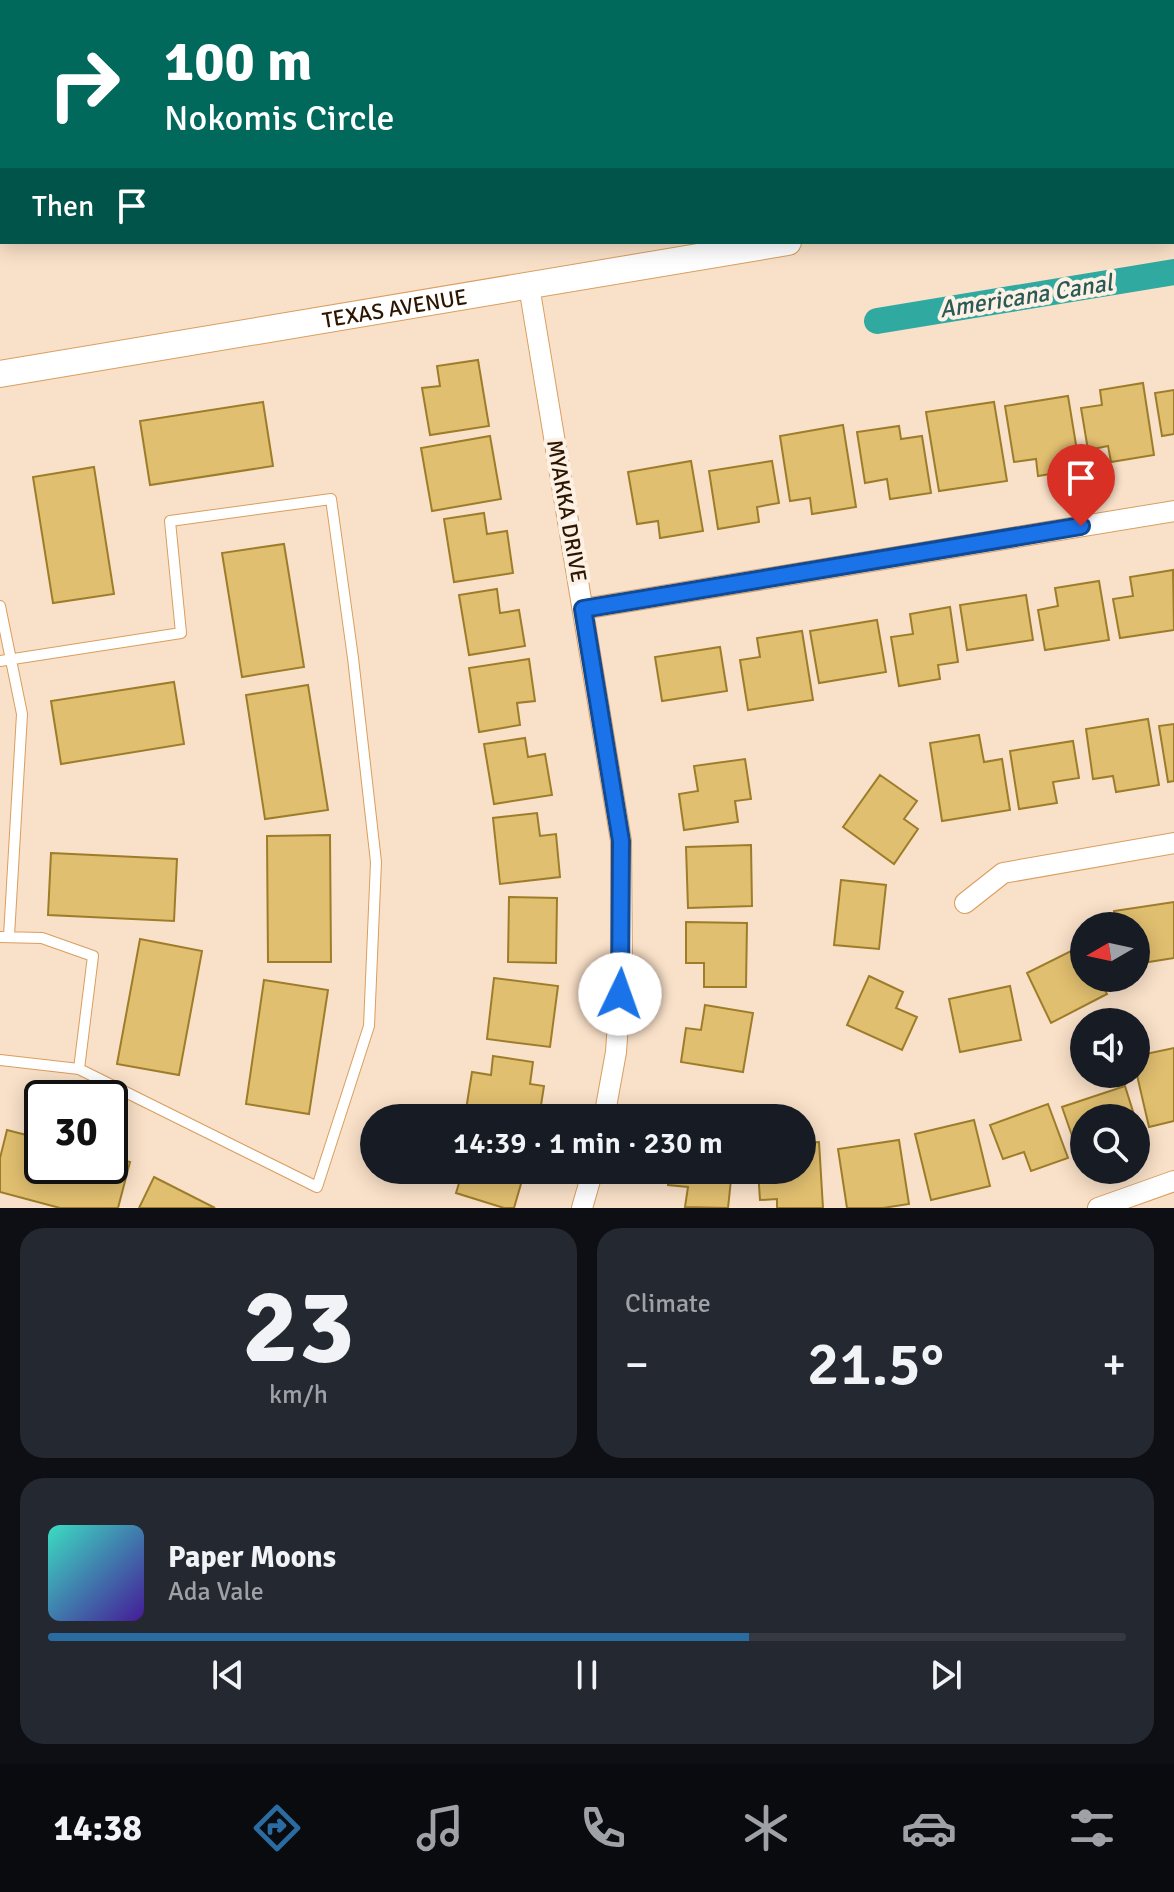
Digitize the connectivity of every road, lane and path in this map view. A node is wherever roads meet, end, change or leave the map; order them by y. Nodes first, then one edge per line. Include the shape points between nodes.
1 (776, 244) edge
2 (529, 286) junction
3 (0, 374) edge
4 (1174, 511) edge
5 (0, 606) edge
6 (583, 609) junction
7 (6, 660) edge
8 (1174, 843) edge
9 (965, 903) dead end
10 (5, 937) edge
11 (0, 1060) edge
12 (79, 1069) junction
13 (607, 1104) edge
14 (1174, 1181) edge
15 (589, 1184) edge
16 (582, 1208) edge
17 (1098, 1208) edge

1 - 2 street, TEXAS AVENUE
2 - 3 street, TEXAS AVENUE
2 - 6 street, MYAKKA DRIVE
4 - 6 street
5 - 7 lane
6 - 13 street, MYAKKA DRIVE via 621,841 622,965
7 - 10 lane via 22,714
7 - 12 lane via 181,633 170,521 331,499 376,862 369,1026 317,1187
8 - 9 street via 1003,873
10 - 12 lane via 42,938 93,956
11 - 12 lane
14 - 17 street
15 - 16 street

